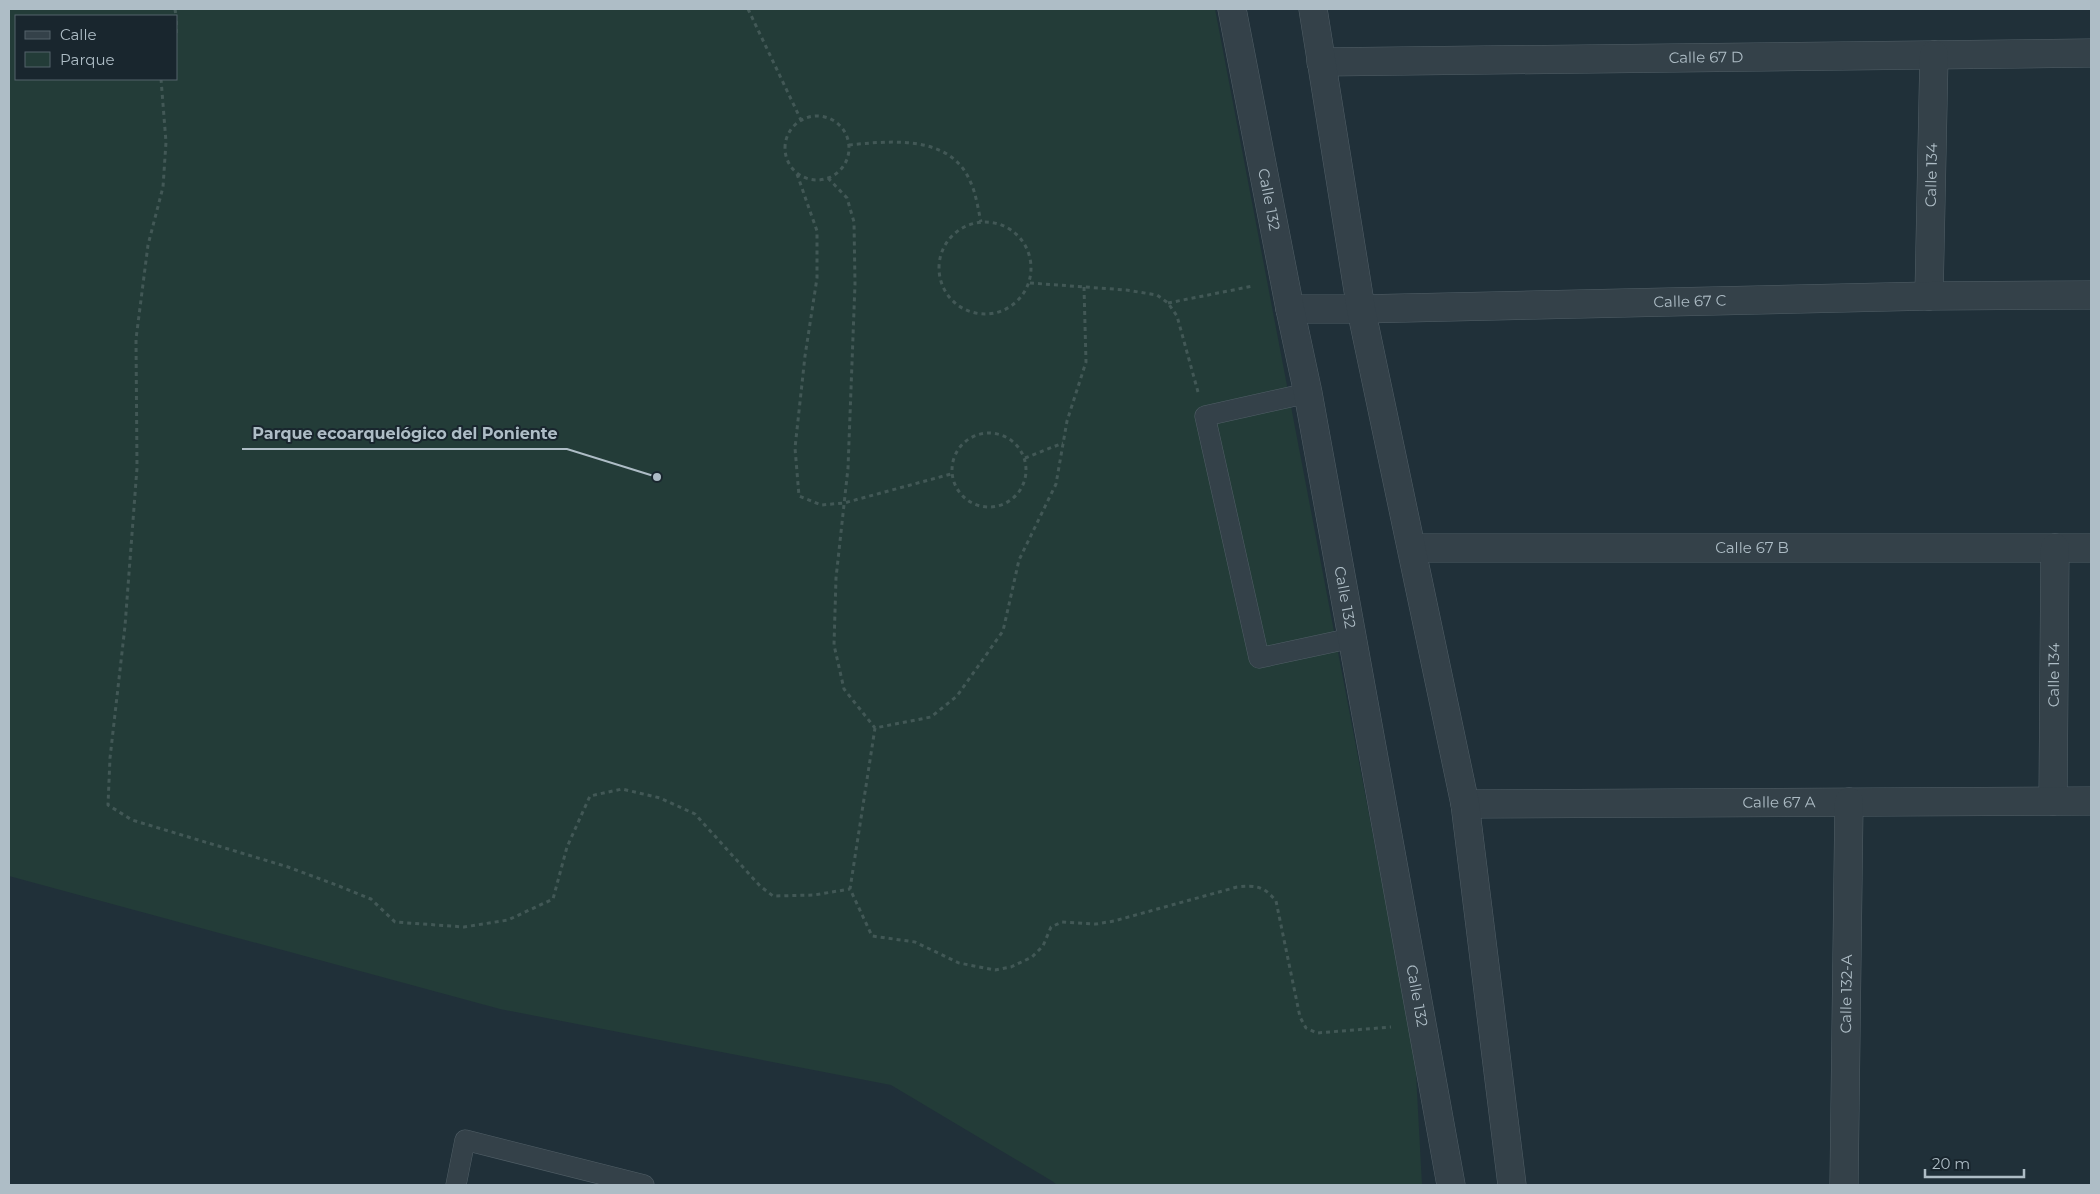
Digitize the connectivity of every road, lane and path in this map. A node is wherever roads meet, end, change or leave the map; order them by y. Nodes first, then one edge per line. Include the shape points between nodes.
1 (748, 9) edge
2 (1232, 9) edge
3 (1314, 9) edge
4 (2091, 53) edge
5 (1934, 54) junction
6 (1320, 62) junction
7 (161, 80) edge
8 (801, 120) junction
9 (849, 144) junction
10 (798, 174) junction
11 (828, 178) junction
12 (981, 222) junction
13 (1284, 279) junction
14 (1030, 283) junction
15 (1084, 287) junction
16 (2091, 295) edge
17 (1929, 296) junction
18 (1168, 304) junction
19 (1290, 308) junction
20 (1361, 309) junction
21 (1308, 394) junction
22 (1205, 416) junction
23 (1063, 443) junction
24 (1025, 458) junction
25 (951, 474) junction
26 (844, 503) junction
27 (1413, 548) junction
28 (2055, 548) junction
29 (2091, 548) edge
30 (1352, 638) junction
31 (875, 728) junction
32 (2053, 801) junction
33 (2091, 801) edge
34 (1849, 802) junction
35 (1465, 804) junction
36 (850, 889) junction
37 (1393, 1027) dead end
38 (456, 1185) edge
39 (644, 1185) edge
40 (1451, 1185) edge
41 (1512, 1185) edge
42 (1844, 1185) edge

1 - 8 path
2 - 13 street, Calle 132
3 - 6 street
4 - 5 street, Calle 67 D
5 - 6 street, Calle 67 D
5 - 17 street, Calle 134
6 - 20 street
7 - 36 path via 166,151 163,188 148,244 136,339 137,468 108,805 132,820 288,867 339,886 371,900 395,922 464,927 508,920 553,899 567,847 590,796 622,790 660,798 695,814 760,886 773,896 814,895
8 - 9 path via 811,116 832,119 844,130
8 - 10 path via 792,126 784,146 790,166
9 - 11 path via 844,165
9 - 12 path via 894,141 932,147 954,158 970,180
10 - 11 path via 807,179
10 - 26 path via 817,231 816,278 795,448 799,496 821,505
11 - 26 path via 848,198 854,222 852,367
12 - 14 path via 1004,226 1022,239 1030,252
12 - 14 path via 953,234 944,246 939,276 953,303 981,315 997,314 1022,297
13 - 18 path
13 - 19 street, Calle 132
14 - 15 path
15 - 18 path via 1157,295
15 - 23 path via 1086,362 1066,421
16 - 17 street, Calle 67 C
17 - 20 street, Calle 67 C
18 - 22 path via 1177,316
19 - 20 street, Calle 67 C
19 - 21 street, Calle 132
20 - 27 street
21 - 22 lane
21 - 30 street, Calle 132
22 - 30 lane via 1259,658
23 - 24 path
23 - 31 path via 1056,484 1020,560 1003,631 956,696 931,717
24 - 25 path via 1009,438 986,433 964,442 952,462
24 - 25 path via 1025,484 1008,504 995,508 982,508 965,499 954,486
25 - 26 path
26 - 31 path via 836,578 834,645 844,689
27 - 28 street, Calle 67 B
27 - 35 street
28 - 29 street, Calle 67 B
28 - 32 street, Calle 134
30 - 40 street, Calle 132
31 - 36 path
32 - 33 street, Calle 67 A
32 - 34 street, Calle 67 A
34 - 35 street, Calle 67 A
34 - 42 street, Calle 132-A
35 - 41 street
36 - 37 path via 872,936 915,942 959,963 995,970 1032,957 1043,946 1051,927 1062,922 1096,924 1114,921 1253,885 1268,891 1276,901 1300,1016 1306,1028 1317,1033
38 - 39 lane via 465,1140

